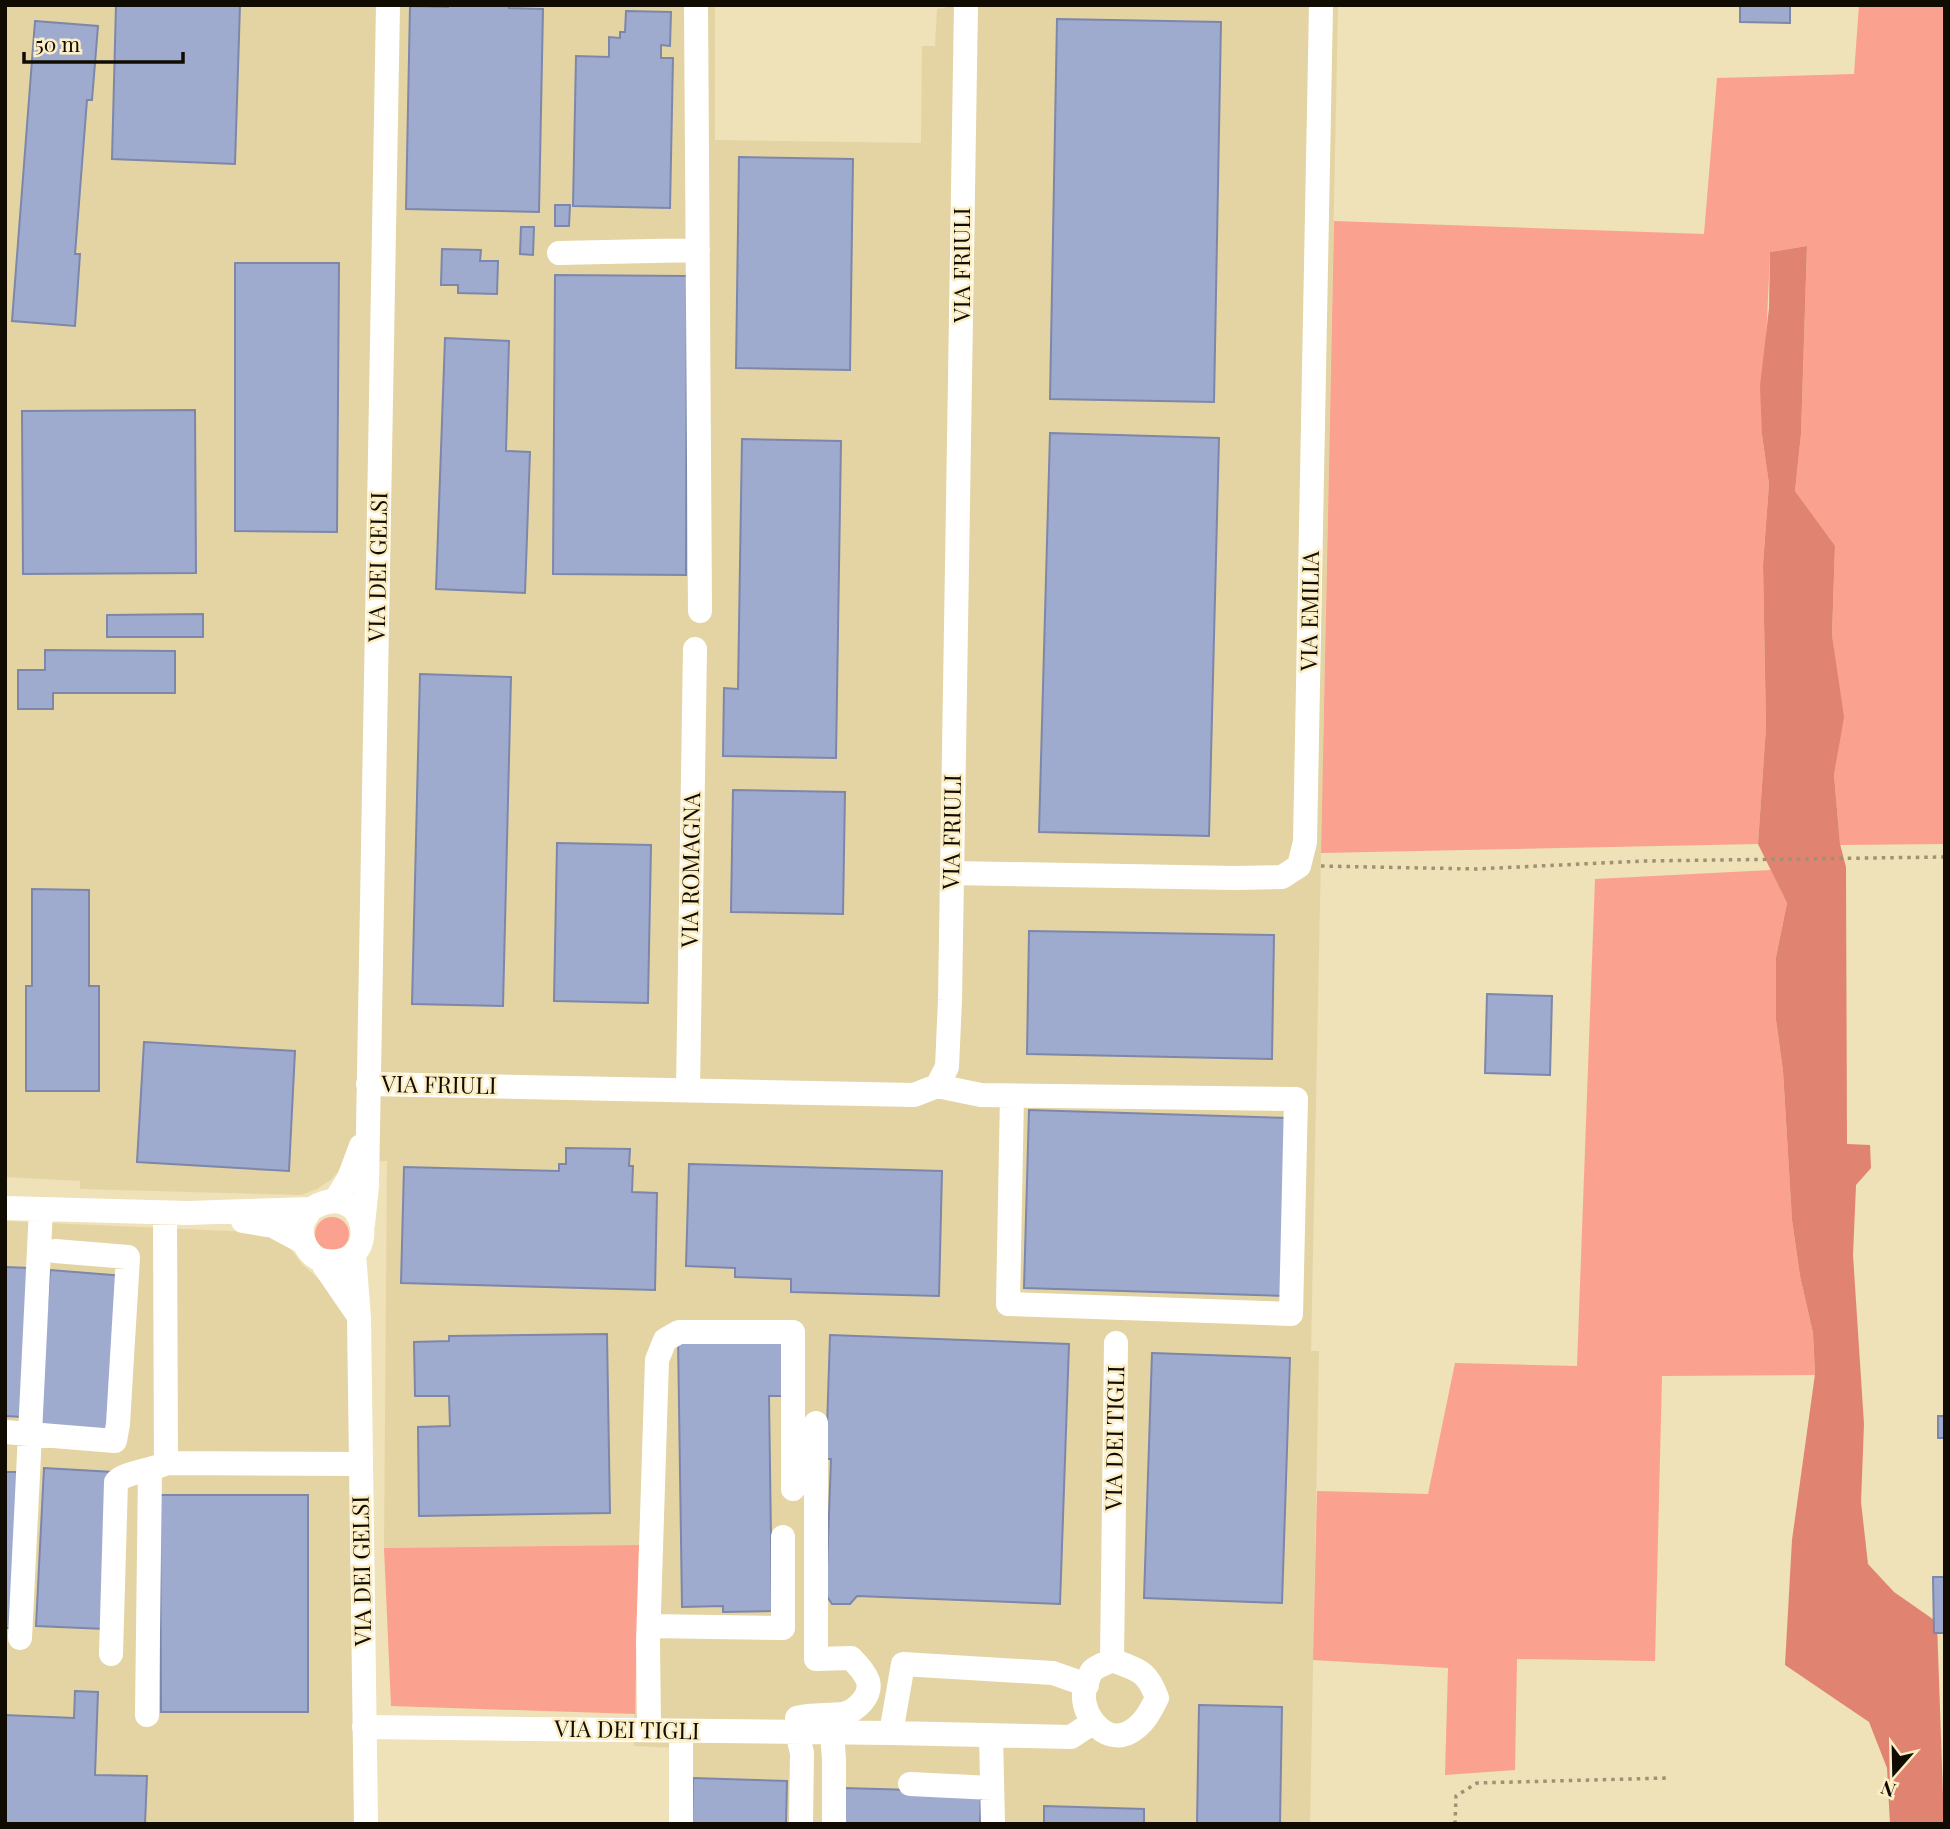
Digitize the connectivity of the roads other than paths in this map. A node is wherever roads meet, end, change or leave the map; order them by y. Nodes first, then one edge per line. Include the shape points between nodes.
1 (388, 5) edge
2 (696, 5) edge
3 (966, 5) edge
4 (1321, 5) edge
5 (698, 250) junction
6 (559, 253) dead end
7 (700, 611) dead end
8 (695, 649) dead end
9 (952, 873) junction
10 (368, 1084) junction
11 (937, 1086) junction
12 (688, 1090) junction
13 (1012, 1096) junction
14 (367, 1129) junction
15 (335, 1201) junction
16 (5, 1208) edge
17 (41, 1209) junction
18 (311, 1209) junction
19 (176, 1213) junction
20 (363, 1224) junction
21 (303, 1242) junction
22 (55, 1251) dead end
23 (354, 1254) junction
24 (321, 1261) junction
25 (359, 1318) junction
26 (1116, 1343) dead end
27 (816, 1423) dead end
28 (5, 1433) edge
29 (30, 1434) junction
30 (361, 1464) junction
31 (158, 1467) junction
32 (793, 1489) dead end
33 (783, 1537) dead end
34 (649, 1626) junction
35 (20, 1638) dead end
36 (111, 1654) dead end
37 (1112, 1660) junction
38 (1087, 1685) junction
39 (147, 1716) dead end
40 (1092, 1723) junction
41 (363, 1727) junction
42 (649, 1730) junction
43 (681, 1731) junction
44 (797, 1732) junction
45 (832, 1732) junction
46 (891, 1733) junction
47 (991, 1735) junction
48 (910, 1784) dead end
49 (992, 1788) junction
50 (366, 1824) edge
51 (681, 1824) edge
52 (801, 1824) edge
53 (834, 1824) edge
54 (993, 1824) edge

1 - 10 street, VIA DEI GELSI
2 - 5 street
3 - 9 street, VIA FRIULI
4 - 9 street, VIA EMILIA via 1305,842 1299,866 1282,877 1237,878
5 - 6 street
5 - 7 street
8 - 12 street, VIA ROMAGNA
9 - 11 street, VIA FRIULI via 947,1067
10 - 12 street, VIA FRIULI
10 - 14 street, VIA DEI GELSI
11 - 12 street, VIA FRIULI via 914,1095
11 - 13 street via 981,1096
13 - 13 street via 1296,1099 1291,1314 1008,1304
14 - 15 street
14 - 20 street, VIA DEI GELSI
15 - 18 street
15 - 20 street via 347,1204
16 - 17 street
17 - 19 street
17 - 29 street
18 - 19 street
18 - 21 street via 302,1224
19 - 21 street via 274,1226
19 - 31 street
20 - 23 street via 363,1240
21 - 24 street
22 - 29 street via 128,1257 118,1424 114,1441
23 - 24 street via 339,1262
23 - 25 street, VIA DEI GELSI
24 - 25 street
25 - 30 street, VIA DEI GELSI
26 - 37 street, VIA DEI TIGLI
27 - 44 street via 816,1659 851,1658 868,1681 868,1690 857,1707 845,1714 797,1718
28 - 29 street
29 - 35 street
30 - 31 street
30 - 41 street, VIA DEI GELSI
31 - 36 street via 116,1482
31 - 39 street
32 - 34 street via 793,1332 679,1332 665,1340 657,1360
33 - 34 street via 783,1628
34 - 42 street
37 - 38 street via 1092,1671
37 - 40 street via 1139,1670 1151,1681 1157,1698 1146,1720 1128,1734 1112,1734
38 - 40 street via 1083,1704
38 - 46 street via 1053,1673 903,1664
40 - 47 street, VIA DEI TIGLI via 1071,1737
41 - 42 street, VIA DEI TIGLI
41 - 50 street, VIA DEI GELSI
42 - 43 street, VIA DEI TIGLI
43 - 44 street, VIA DEI TIGLI
43 - 51 street
44 - 45 street, VIA DEI TIGLI
44 - 52 street via 802,1753
45 - 46 street, VIA DEI TIGLI
45 - 53 street
46 - 47 street, VIA DEI TIGLI
47 - 49 street
48 - 49 street
49 - 54 street

